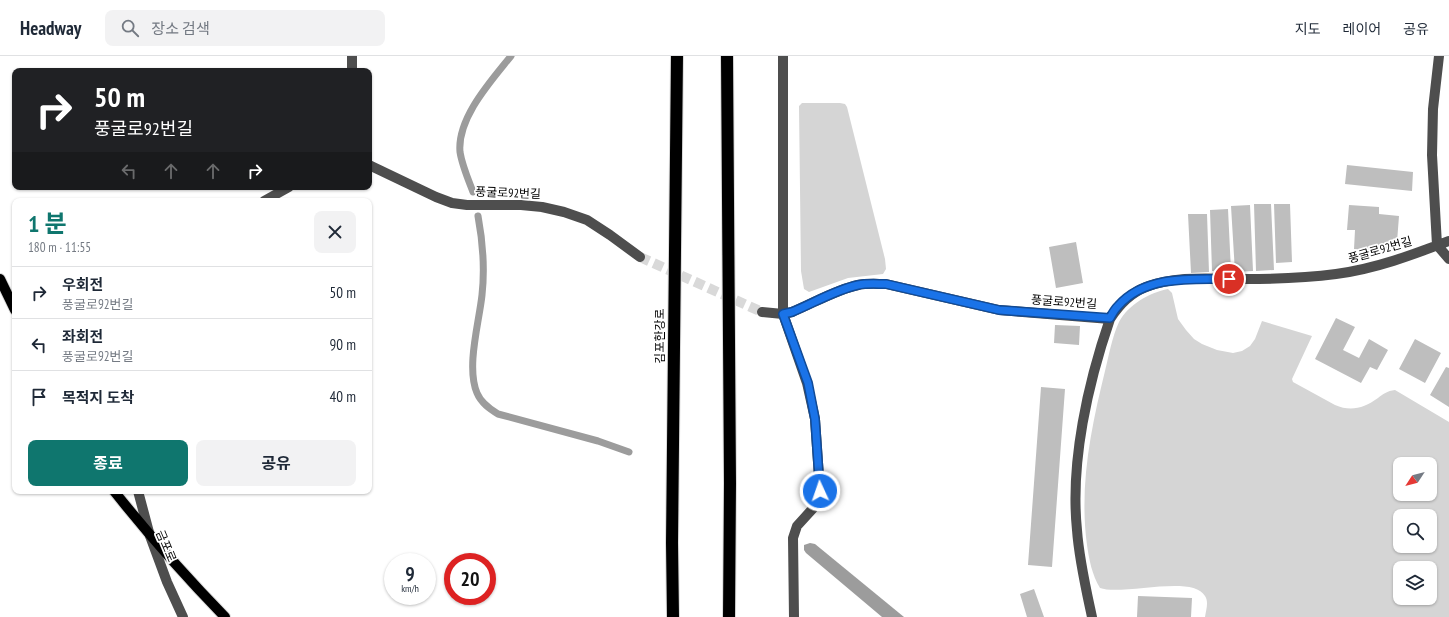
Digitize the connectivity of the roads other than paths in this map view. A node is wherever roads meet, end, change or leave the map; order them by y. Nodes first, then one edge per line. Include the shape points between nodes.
1 (352, 56) edge
2 (677, 56) edge
3 (727, 56) edge
4 (783, 56) edge
5 (1439, 56) edge
6 (352, 68) edge
7 (372, 166) edge
8 (284, 190) edge
9 (269, 198) edge
10 (1449, 241) edge
11 (1437, 245) junction
12 (640, 257) tunnel mouth
13 (1449, 259) edge
14 (0, 279) edge
15 (12, 304) edge
16 (762, 312) tunnel mouth
17 (783, 314) junction
18 (1110, 318) junction
19 (116, 494) edge
20 (139, 494) edge
21 (150, 536) junction
22 (183, 617) edge
23 (226, 617) edge
24 (673, 617) edge
25 (730, 617) edge
26 (794, 617) edge
27 (1092, 617) edge

1 - 6 street
2 - 24 highway, 김포한강로
3 - 25 highway
4 - 17 street
5 - 11 street via 1433,109 1432,155
7 - 12 street, 풍굴로92번길 via 452,202 467,205 521,205 564,212 587,220
8 - 9 street
10 - 11 street, 풍굴로92번길
11 - 13 street
11 - 18 street, 풍굴로92번길 via 1387,263 1336,274 1164,282 1145,287 1131,295 1118,305
14 - 15 main road
16 - 17 street, 풍굴로92번길
17 - 18 street, 풍굴로92번길 via 859,285 886,284 999,310
17 - 26 street via 808,383 815,419 820,491 817,504 797,526 793,538
18 - 27 street via 1095,366 1083,425 1076,481 1077,530
19 - 21 main road, 금포로
20 - 21 street
21 - 22 street, 금포로
21 - 23 main road

